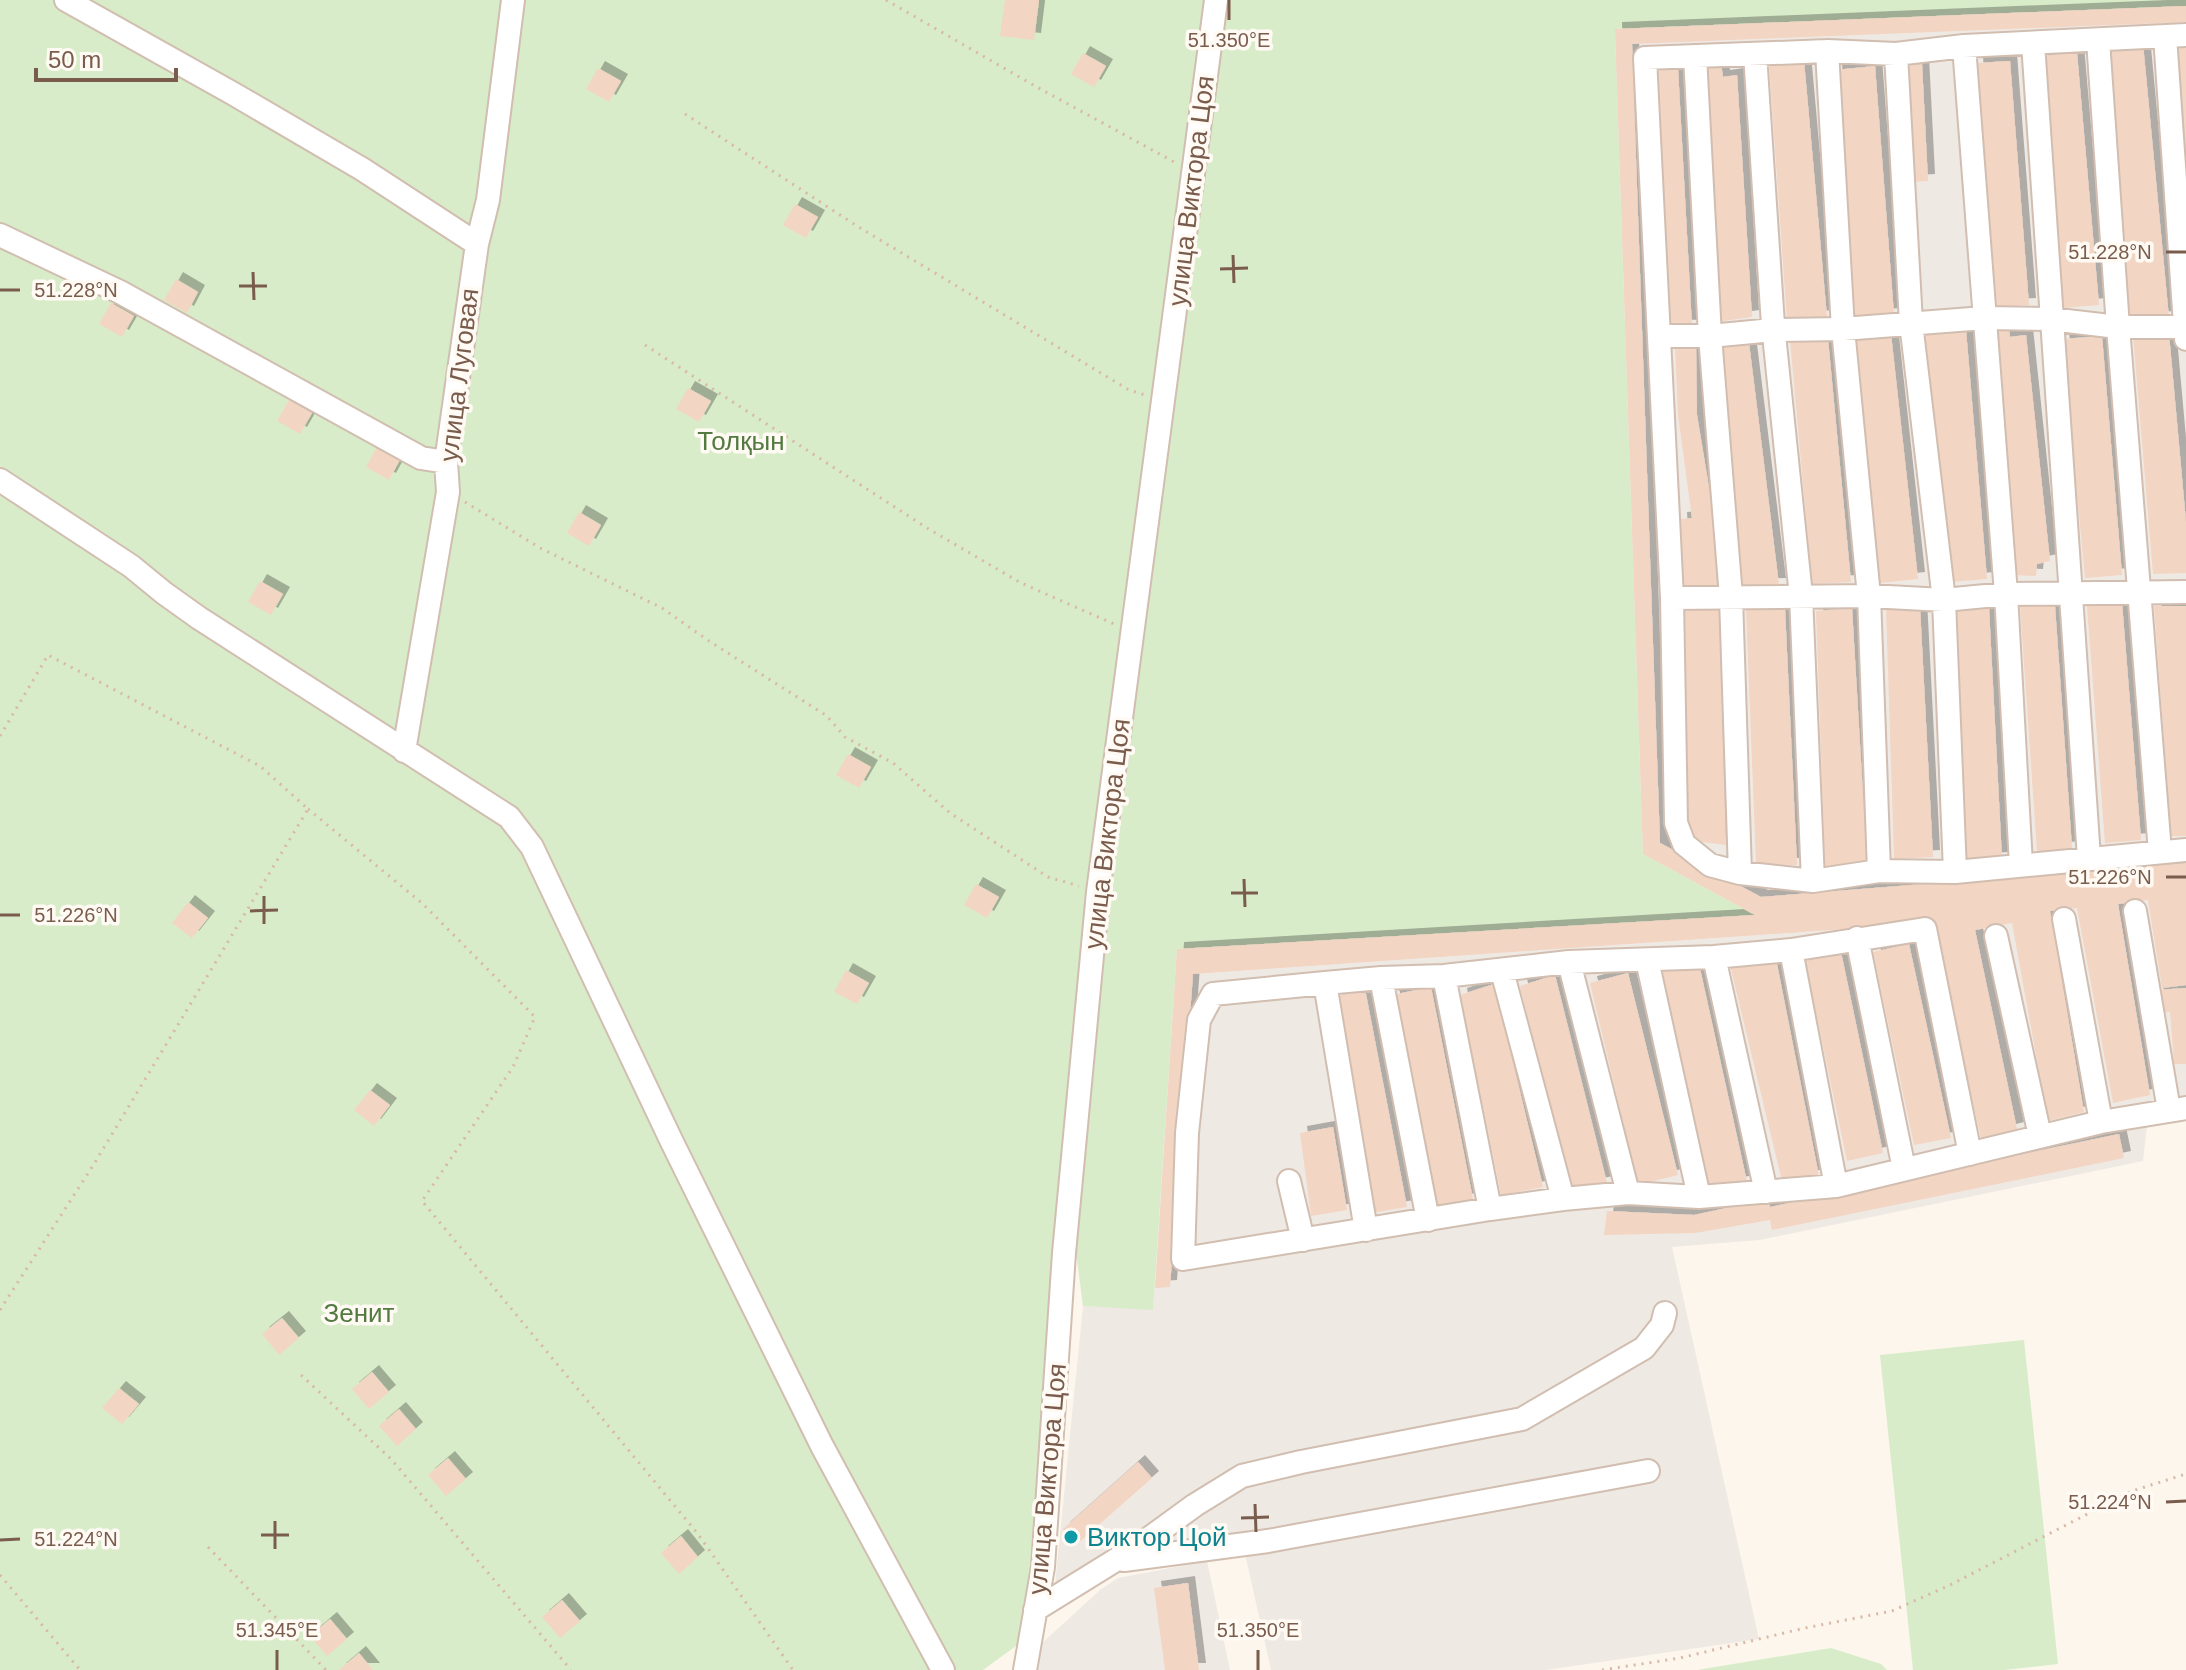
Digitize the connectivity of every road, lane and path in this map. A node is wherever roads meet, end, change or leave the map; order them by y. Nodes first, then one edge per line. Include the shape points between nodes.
1 (66, 0) edge
2 (513, 0) edge
3 (886, 0) edge
4 (1216, 0) edge
5 (2176, 36) edge
6 (2098, 40) junction
7 (2033, 43) junction
8 (1964, 46) junction
9 (1827, 51) junction
10 (1755, 54) junction
11 (1896, 54) junction
12 (1695, 56) junction
13 (685, 114) dead end
14 (1192, 172) junction
15 (0, 235) edge
16 (477, 244) junction
17 (1984, 318) junction
18 (2050, 319) junction
19 (1911, 323) junction
20 (2118, 327) junction
21 (1843, 329) junction
22 (1773, 330) junction
23 (2186, 331) edge
24 (1659, 336) junction
25 (1710, 336) junction
26 (645, 345) dead end
27 (1164, 401) junction
28 (446, 462) junction
29 (0, 480) edge
30 (448, 492) junction
31 (2186, 592) edge
32 (2140, 593) junction
33 (2006, 594) junction
34 (2071, 594) junction
35 (1801, 596) junction
36 (1869, 596) junction
37 (1731, 597) junction
38 (1672, 598) junction
39 (1944, 600) junction
40 (1132, 632) junction
41 (0, 736) edge
42 (404, 751) junction
43 (308, 809) junction
44 (2186, 850) edge
45 (2160, 852) junction
46 (2089, 858) junction
47 (2021, 865) junction
48 (1879, 871) junction
49 (1955, 872) junction
50 (1740, 873) junction
51 (1813, 881) junction
52 (1098, 892) junction
53 (2135, 911) dead end
54 (2064, 919) dead end
55 (1996, 936) dead end
56 (1857, 938) junction
57 (1791, 950) junction
58 (1714, 957) junction
59 (1647, 960) junction
60 (1569, 962) junction
61 (1502, 971) junction
62 (1444, 976) junction
63 (1381, 978) junction
64 (1325, 983) junction
65 (2178, 1109) edge
66 (2101, 1122) junction
67 (2040, 1136) junction
68 (1970, 1154) junction
69 (1904, 1169) junction
70 (1289, 1181) dead end
71 (1836, 1186) junction
72 (1766, 1192) junction
73 (1628, 1193) junction
74 (1699, 1197) junction
75 (1563, 1199) junction
76 (1490, 1209) junction
77 (1428, 1220) junction
78 (1366, 1230) junction
79 (1303, 1240) junction
80 (0, 1310) edge
81 (1665, 1313) dead end
82 (301, 1375) dead end
83 (1648, 1471) dead end
84 (2186, 1474) edge
85 (208, 1547) dead end
86 (1115, 1561) junction
87 (0, 1575) edge
88 (1035, 1610) junction
89 (80, 1670) edge
90 (326, 1670) edge
91 (571, 1670) edge
92 (793, 1670) edge
93 (943, 1670) edge
94 (1025, 1670) edge
95 (1602, 1670) edge

1 - 16 street via 362,169
2 - 16 street, улица Луговая via 488,200
3 - 14 path
4 - 14 street, улица Виктора Цоя
5 - 6 street
5 - 23 street
6 - 7 street
6 - 20 street
7 - 8 street
7 - 18 street
8 - 11 street
8 - 17 street
9 - 10 street
9 - 11 street
9 - 21 street
10 - 12 street
10 - 22 street
11 - 19 street
12 - 24 street via 1645,58
12 - 25 street
13 - 27 path via 857,226 1129,390
14 - 27 street, улица Виктора Цоя
15 - 28 street via 120,292 421,458
16 - 28 street, улица Луговая
17 - 18 street
17 - 19 street
17 - 33 street
18 - 20 street
18 - 34 street
19 - 21 street
19 - 39 street
20 - 23 street
20 - 32 street
21 - 22 street
21 - 36 street
22 - 25 street
22 - 35 street
24 - 25 street
24 - 38 street
25 - 37 street
26 - 40 path via 927,528 1021,583
27 - 40 street, улица Виктора Цоя
28 - 30 street, улица Луговая
29 - 42 street
30 - 42 street, улица Луговая
30 - 52 path via 540,548 662,608 827,716 845,737 893,763 950,813 1048,877
31 - 32 street
32 - 34 street
32 - 45 street
33 - 34 street
33 - 39 street
33 - 47 street
34 - 46 street
35 - 36 street
35 - 37 street
35 - 51 street
36 - 39 street
36 - 48 street
37 - 38 street
37 - 50 street
38 - 50 street via 1676,823 1684,844 1710,865
39 - 49 street
40 - 52 street, улица Виктора Цоя
41 - 43 path via 48,655 260,766
42 - 93 street via 509,817 532,847 822,1446
43 - 80 path
43 - 92 path via 423,904 535,1017 513,1067 422,1201 698,1534
44 - 45 street
45 - 46 street
46 - 47 street
47 - 49 street
48 - 49 street
48 - 51 street
50 - 51 street
52 - 88 street, улица Виктора Цоя via 1064,1253 1043,1567
53 - 65 street
54 - 66 street
55 - 67 street
56 - 57 street
56 - 68 street via 1925,929
56 - 69 street
57 - 58 street
57 - 71 street
58 - 59 street
58 - 72 street
59 - 60 street
59 - 74 street
60 - 61 street
60 - 73 street
61 - 62 street
61 - 75 street
62 - 63 street
62 - 76 street
63 - 64 street
63 - 77 street
64 - 78 street
64 - 79 street via 1213,994 1199,1020 1187,1133 1183,1259
65 - 66 street
66 - 67 street
67 - 68 street
68 - 69 street
69 - 71 street
70 - 79 street
71 - 72 street
72 - 74 street
73 - 74 street
73 - 75 street
75 - 76 street
76 - 77 street
77 - 78 street
78 - 79 street
81 - 86 street via 1644,1348 1522,1419 1242,1476
82 - 91 path via 391,1459
83 - 86 street via 1268,1541
84 - 95 path via 2132,1491 1892,1611
85 - 90 path
86 - 88 street
87 - 89 path
88 - 94 street, улица Виктора Цоя

